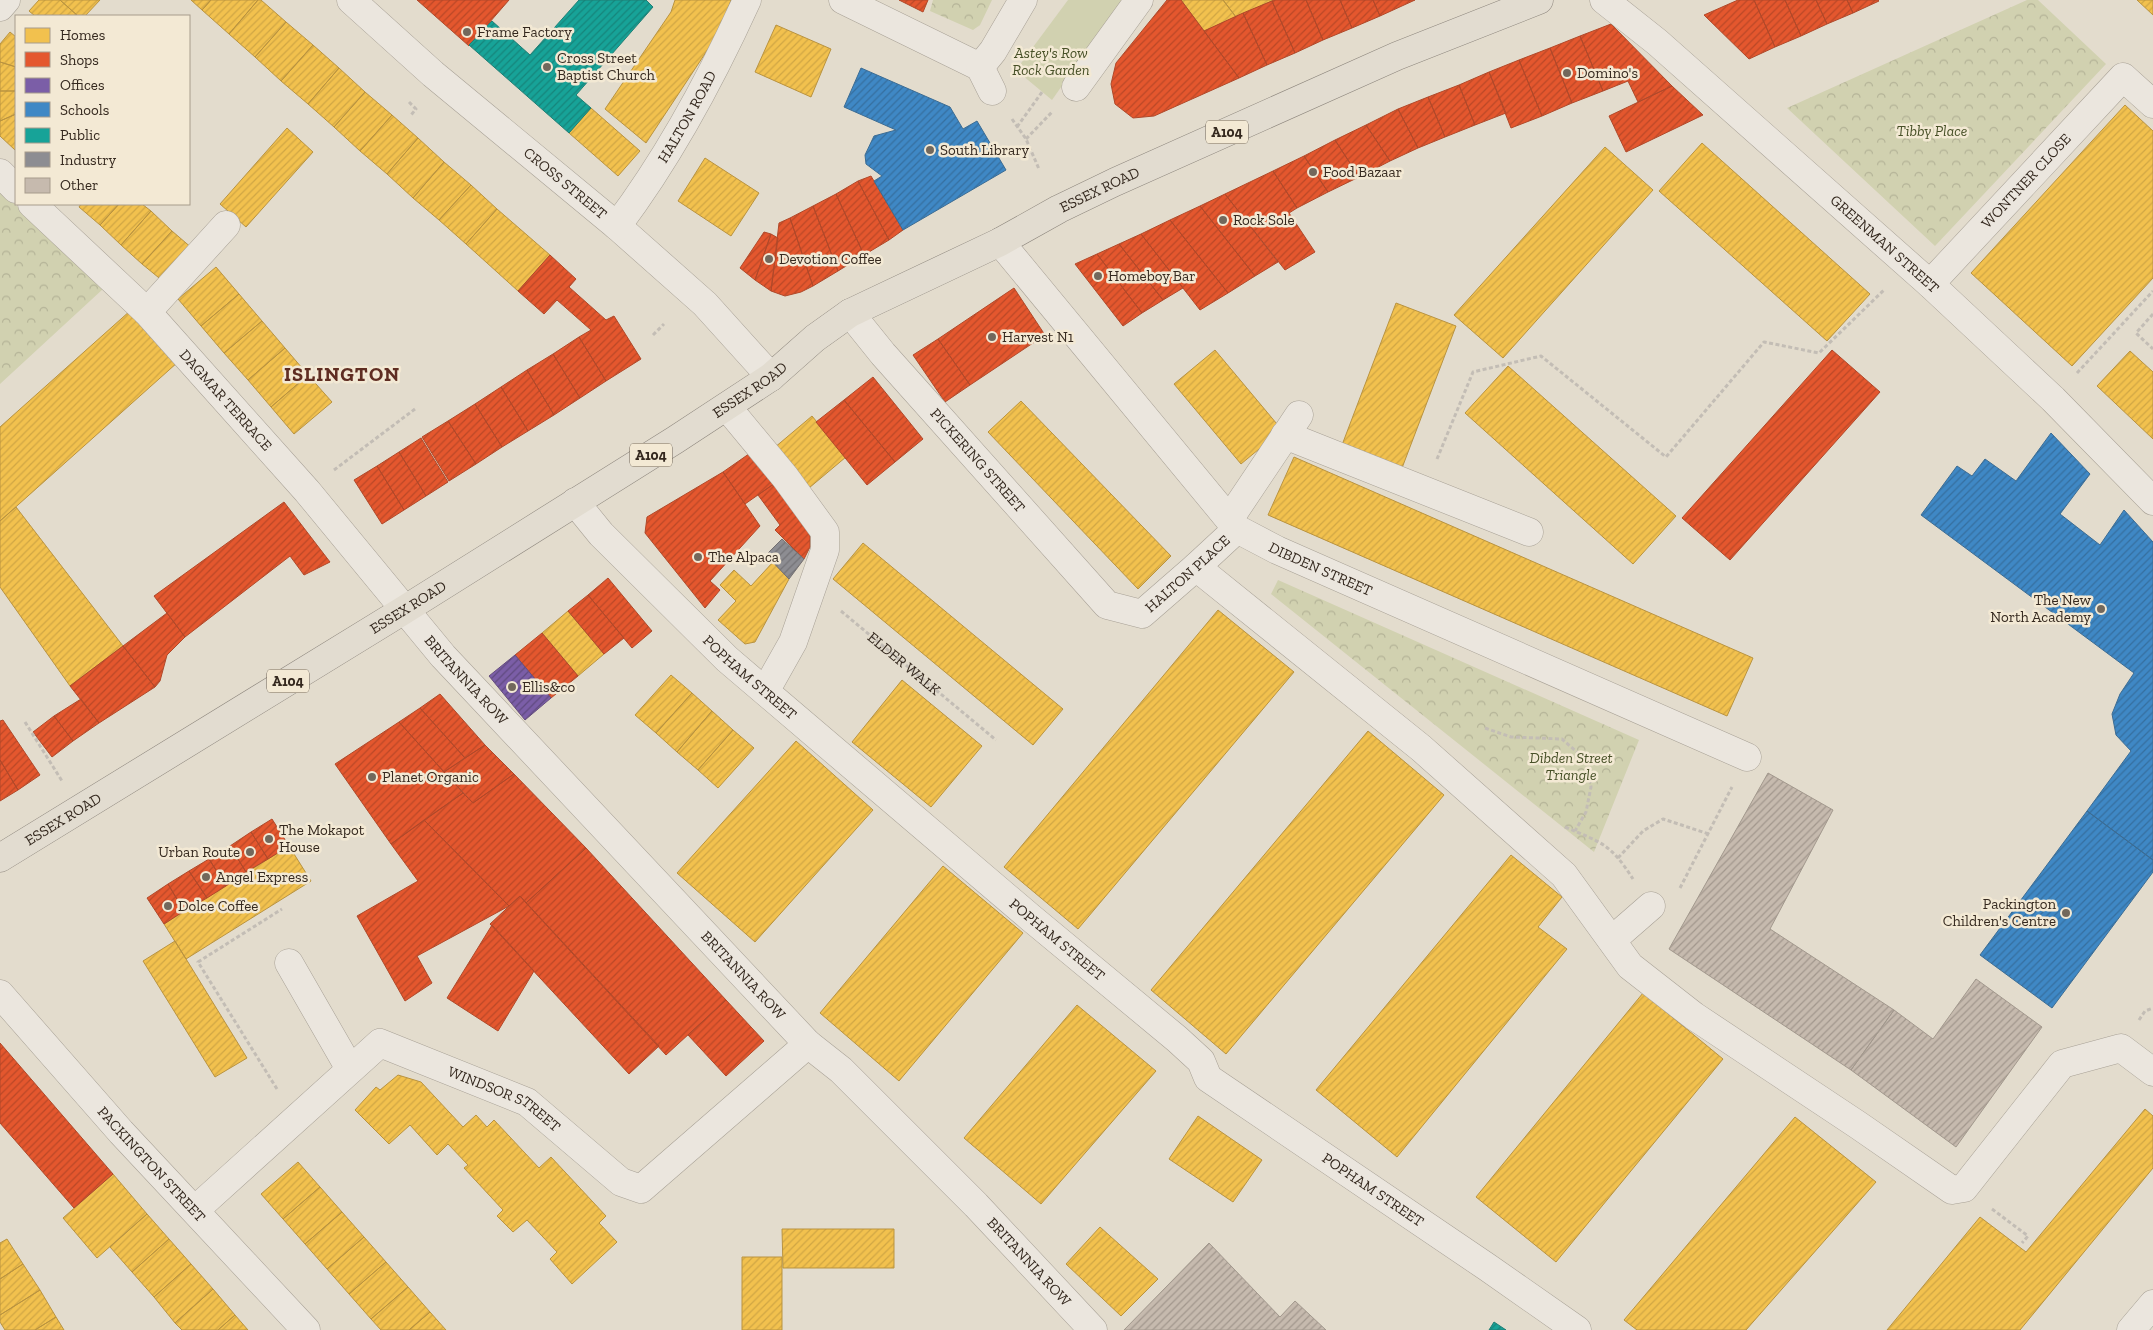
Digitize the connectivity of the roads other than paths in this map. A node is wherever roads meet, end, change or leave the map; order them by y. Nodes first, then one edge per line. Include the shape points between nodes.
1 (6, 0) edge
2 (351, 0) edge
3 (747, 0) edge
4 (843, 0) edge
5 (1023, 0) edge
6 (1139, 0) edge
7 (1539, 0) edge
8 (1604, 0) edge
9 (0, 7) edge
10 (1076, 87) dead end
11 (2153, 104) edge
12 (0, 173) edge
13 (15, 187) edge
14 (33, 205) edge
15 (226, 225) dead end
16 (616, 226) junction
17 (1000, 242) junction
18 (1930, 284) junction
19 (147, 312) junction
20 (850, 313) junction
21 (771, 377) junction
22 (727, 407) junction
23 (2153, 501) edge
24 (576, 502) junction
25 (1233, 523) junction
26 (1529, 532) dead end
27 (1196, 567) junction
28 (1107, 605) joint
29 (404, 610) junction
30 (766, 690) junction
31 (1747, 757) road end
32 (0, 858) edge
33 (1651, 906) road end
34 (1612, 940) junction
35 (289, 963) dead end
36 (0, 994) edge
37 (808, 1044) junction
38 (350, 1069) junction
39 (2153, 1072) edge
40 (195, 1210) junction
41 (2153, 1304) edge
42 (306, 1330) edge
43 (1093, 1330) edge
44 (1576, 1330) edge
45 (2131, 1330) edge

1 - 9 street
2 - 16 street, CROSS STREET via 433,74
3 - 16 street, HALTON ROAD via 715,69 637,198
4 - 5 street via 986,79 993,51
6 - 10 street
7 - 17 main road, ESSEX ROAD / A104 via 1397,56 1124,178
8 - 18 street, GREENMAN STREET via 1657,42
11 - 18 street, WONTNER CLOSE via 2123,77
12 - 13 street
14 - 19 street, DAGMAR TERRACE
15 - 19 street
16 - 21 street, CROSS STREET via 705,304
17 - 20 main road, ESSEX ROAD / A104
17 - 25 street, DIBDEN STREET
18 - 23 street, GREENMAN STREET via 2053,400
19 - 29 street, DAGMAR TERRACE via 307,491
20 - 21 main road, ESSEX ROAD / A104 via 815,338
20 - 28 street, PICKERING STREET
21 - 22 main road, ESSEX ROAD / A104
22 - 24 main road, ESSEX ROAD / A104
22 - 30 street via 786,477 825,532 825,550 793,642
24 - 29 main road, ESSEX ROAD / A104
24 - 30 street, POPHAM STREET via 601,534 727,659
25 - 26 street, HALTON PLACE via 1292,425 1425,491
25 - 27 street, HALTON PLACE
25 - 31 street, DIBDEN STREET via 1277,550
27 - 28 street, HALTON PLACE via 1142,614
27 - 34 street via 1421,748 1564,875
29 - 32 main road, ESSEX ROAD / A104
29 - 37 street, BRITANNIA ROW via 443,656
30 - 44 street, POPHAM STREET via 1177,1039 1201,1061 1208,1078
33 - 34 street
34 - 39 street via 1630,966 1694,1016 1952,1190 1964,1188 2062,1064 2121,1048
35 - 38 street
36 - 40 street, PACKINGTON STREET via 121,1132
37 - 38 street, WINDSOR STREET via 641,1189 621,1182 527,1102 380,1043
37 - 43 street, BRITANNIA ROW via 841,1070 976,1205
38 - 40 street, WINDSOR STREET
40 - 42 street, PACKINGTON STREET
41 - 45 street

